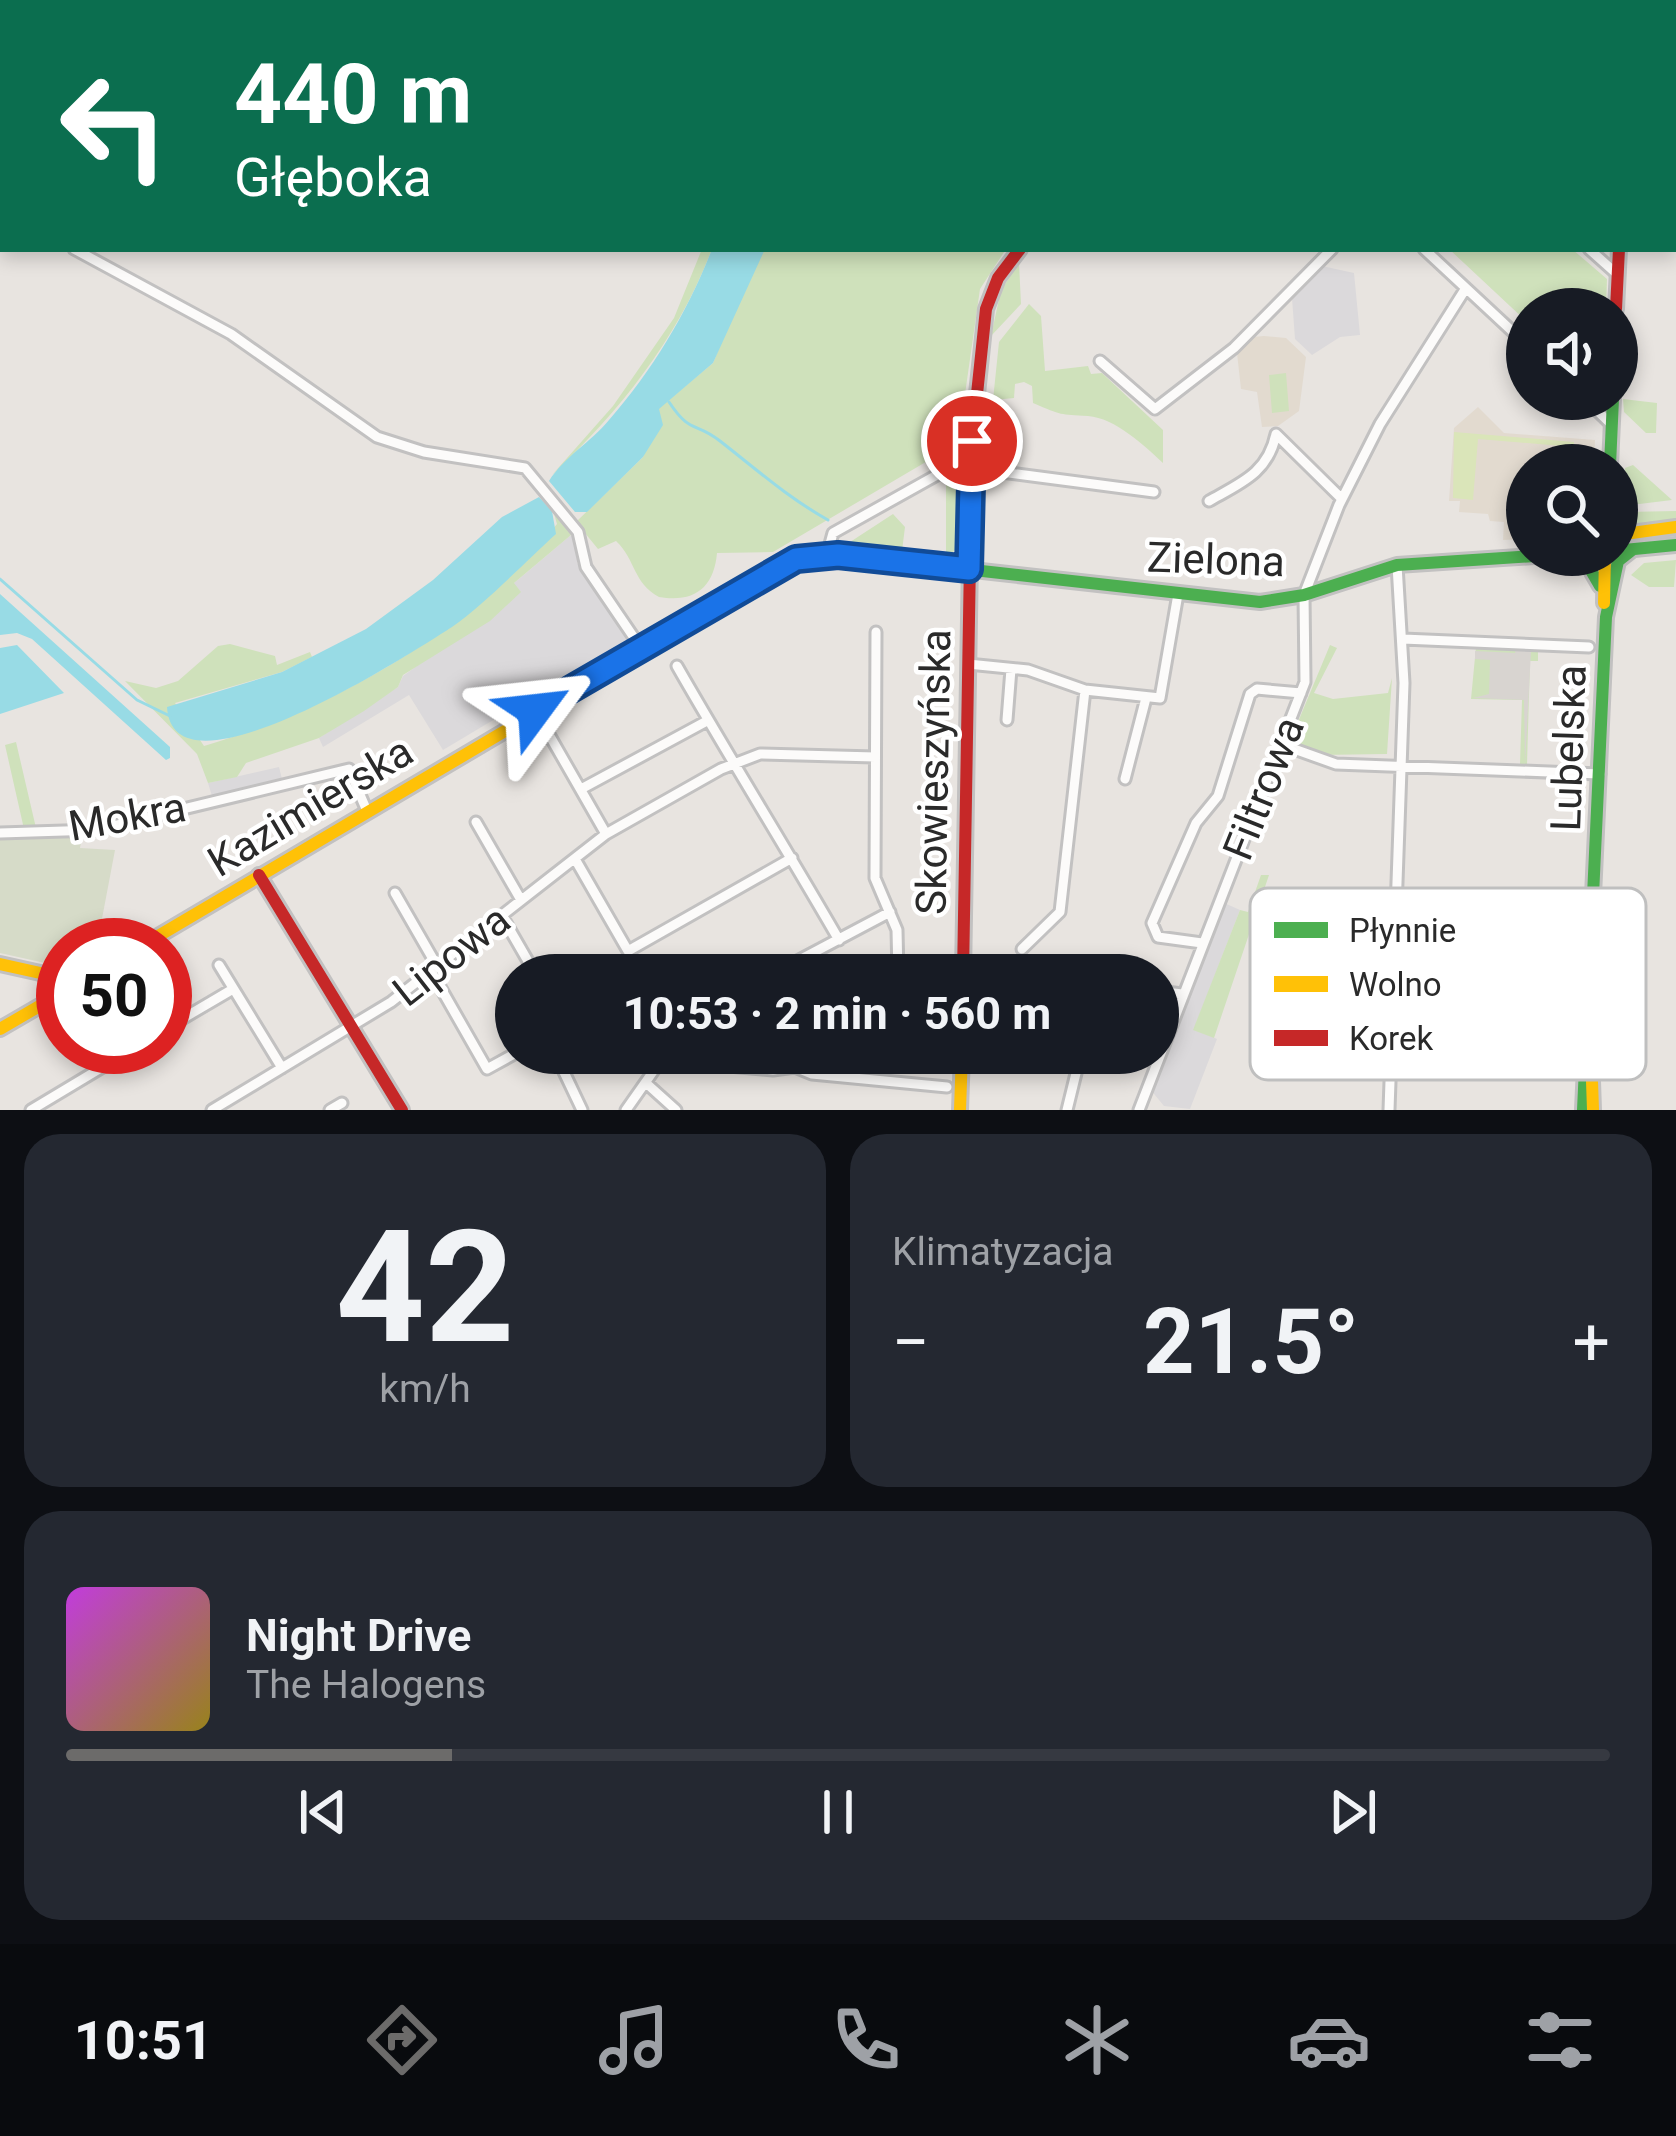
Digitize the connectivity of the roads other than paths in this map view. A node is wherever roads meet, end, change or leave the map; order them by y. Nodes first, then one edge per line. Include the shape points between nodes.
1 (80, 252) edge
2 (1018, 252) edge
3 (1329, 252) edge
4 (1427, 252) edge
5 (1592, 252) edge
6 (1618, 252) edge
7 (1618, 275) junction
8 (1466, 288) junction
9 (1617, 288) edge
10 (1506, 325) edge
11 (1100, 361) dead end
12 (1607, 420) edge
13 (1611, 420) edge
14 (1612, 425) junction
15 (1611, 444) edge
16 (971, 462) junction
17 (1154, 492) dead end
18 (1342, 499) junction
19 (1209, 501) dead end
20 (1676, 527) edge
21 (1638, 542) edge
22 (1676, 545) edge
23 (1638, 549) edge
24 (827, 554) junction
25 (1506, 557) edge
26 (1319, 561) junction
27 (1397, 565) junction
28 (969, 569) junction
29 (1594, 576) edge
30 (1609, 576) edge
31 (1612, 576) edge
32 (1333, 584) junction
33 (1178, 594) junction
34 (1304, 595) junction
35 (1603, 595) junction
36 (1606, 616) junction
37 (876, 632) dead end
38 (1403, 639) junction
39 (641, 647) junction
40 (1585, 647) dead end
41 (968, 664) junction
42 (677, 666) dead end
43 (1011, 669) junction
44 (1085, 690) junction
45 (1301, 693) junction
46 (1146, 698) junction
47 (535, 710) junction
48 (1007, 720) dead end
49 (705, 722) junction
50 (1280, 744) junction
51 (874, 757) junction
52 (734, 763) junction
53 (1402, 766) junction
54 (1600, 774) junction
55 (1125, 779) dead end
56 (581, 789) junction
57 (367, 812) junction
58 (476, 823) dead end
59 (0, 833) edge
60 (606, 834) junction
61 (792, 858) junction
62 (575, 859) junction
63 (259, 875) junction
64 (1397, 888) edge
65 (1596, 888) edge
66 (395, 893) dead end
67 (521, 900) junction
68 (890, 912) junction
69 (502, 916) junction
70 (188, 918) edge
71 (839, 940) junction
72 (1202, 943) junction
73 (1022, 949) dead end
74 (524, 954) edge
75 (812, 954) edge
76 (898, 954) edge
77 (963, 954) edge
78 (0, 964) edge
79 (219, 965) dead end
80 (434, 968) junction
81 (36, 972) edge
82 (233, 989) junction
83 (1179, 994) edge
84 (1182, 994) junction
85 (36, 1008) edge
86 (192, 1013) edge
87 (351, 1027) junction
88 (0, 1029) edge
89 (495, 1065) edge
90 (282, 1068) junction
91 (91, 1074) edge
92 (564, 1074) edge
93 (652, 1074) edge
94 (812, 1074) edge
95 (957, 1074) edge
96 (1076, 1074) edge
97 (1390, 1080) edge
98 (1586, 1080) edge
99 (1592, 1080) edge
100 (646, 1083) junction
101 (954, 1088) junction
102 (342, 1102) dead end
103 (31, 1110) edge
104 (212, 1110) edge
105 (330, 1110) edge
106 (402, 1110) edge
107 (582, 1110) edge
108 (626, 1110) edge
109 (676, 1110) edge
110 (962, 1110) edge
111 (1067, 1110) edge
112 (1139, 1110) edge
113 (1389, 1110) edge
114 (1583, 1110) edge
115 (1593, 1110) edge

1 - 39 street via 231,334 377,436 424,452 514,463 539,480 578,532 586,568
2 - 16 main road, Skowieszyńska via 986,309
3 - 11 street via 1234,348 1155,410
4 - 8 street
5 - 7 street
6 - 7 main road
7 - 9 main road
8 - 10 street
8 - 18 street
12 - 14 street
13 - 14 main road
14 - 15 main road
16 - 17 street
16 - 24 street via 832,533
16 - 28 main road, Skowieszyńska
18 - 19 street via 1276,434 1266,464
18 - 26 street
20 - 21 main road
22 - 23 main road
24 - 28 main road, Kazimierska
24 - 39 main road, Kazimierska via 785,563
25 - 27 main road, Zielona
26 - 32 street via 1320,576
26 - 34 street
27 - 32 main road, Zielona
27 - 38 street
28 - 33 main road, Zielona
28 - 41 main road, Skowieszyńska
29 - 35 main road
30 - 35 main road, Lubelska
31 - 36 main road, Lubelska
32 - 34 main road, Zielona
33 - 34 main road, Zielona via 1260,602
33 - 46 street via 1163,693
34 - 45 street, Filtrowa
35 - 36 main road, Lubelska
36 - 54 main road, Lubelska
37 - 51 street
38 - 40 street
38 - 53 street
39 - 47 main road, Kazimierska
41 - 43 street
41 - 77 main road, Skowieszyńska
42 - 49 street
43 - 44 street
43 - 48 street
44 - 46 street
44 - 73 street via 1060,912
45 - 50 street, Filtrowa
45 - 72 street via 1250,694 1218,796 1196,823 1152,923 1158,937
46 - 55 street
47 - 56 street
47 - 57 main road, Kazimierska
49 - 52 street
49 - 56 street
50 - 53 street via 1329,764
50 - 72 street, Filtrowa
51 - 52 street via 767,753
51 - 68 street via 875,878
52 - 60 street, Lipowa
52 - 61 street
53 - 54 street
53 - 64 street
54 - 65 main road, Lubelska
56 - 60 street
57 - 59 street, Mokra via 349,769 96,830
57 - 63 main road, Kazimierska
58 - 67 street
60 - 62 street, Lipowa
61 - 62 street via 628,951
61 - 71 street
62 - 67 street, Lipowa
63 - 70 main road, Kazimierska
63 - 87 main road
66 - 80 street
67 - 69 street, Lipowa
68 - 71 street
68 - 76 street
69 - 74 street
69 - 80 street, Lipowa
71 - 75 street
72 - 84 street, Filtrowa
78 - 81 main road
79 - 82 street
80 - 87 street, Lipowa
80 - 89 street via 488,1069
82 - 86 street
82 - 90 street
83 - 84 street
84 - 112 street, Filtrowa
85 - 88 main road
87 - 90 street, Lipowa
87 - 106 main road
90 - 104 street, Lipowa
91 - 103 street
92 - 107 street
93 - 100 street
94 - 101 street
95 - 101 main road
96 - 111 street
97 - 113 street
98 - 114 main road, Lubelska
99 - 115 main road, Lubelska
100 - 108 street
100 - 109 street
101 - 110 main road
102 - 105 street

